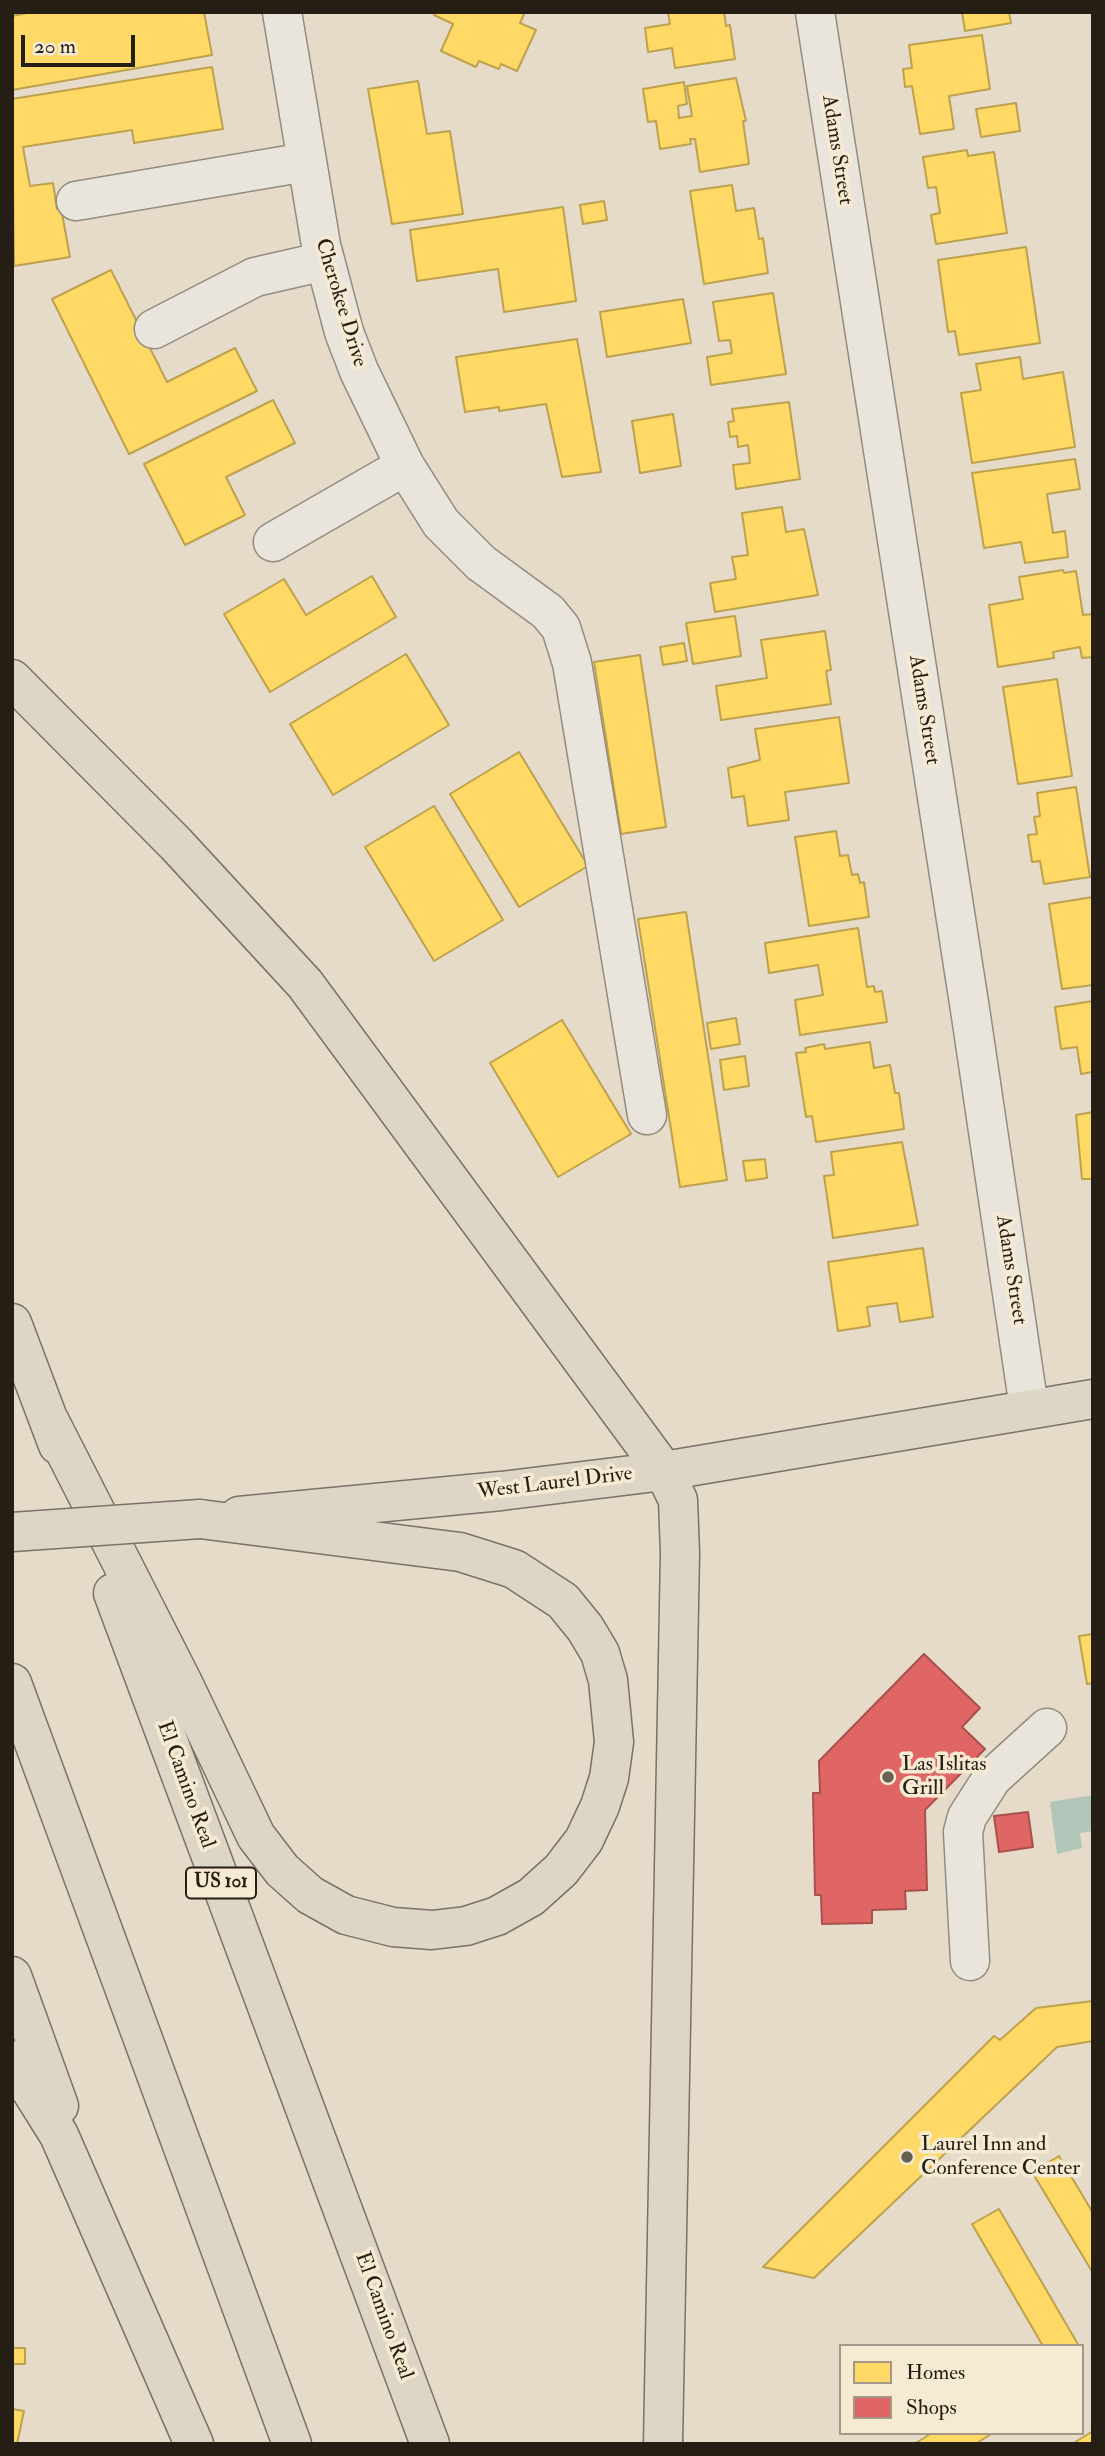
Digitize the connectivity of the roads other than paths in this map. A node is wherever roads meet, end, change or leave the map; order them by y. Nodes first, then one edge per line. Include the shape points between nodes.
1 (282, 12) edge
2 (814, 12) edge
3 (306, 162) junction
4 (76, 201) dead end
5 (325, 261) junction
6 (153, 329) dead end
7 (405, 466) junction
8 (273, 542) dead end
9 (12, 680) edge
10 (647, 1115) dead end
11 (12, 1323) edge
12 (1093, 1399) edge
13 (1029, 1408) junction
14 (49, 1420) junction
15 (664, 1471) junction
16 (200, 1519) junction
17 (12, 1532) edge
18 (12, 1684) edge
19 (1047, 1728) dead end
20 (970, 1961) dead end
21 (12, 1976) edge
22 (12, 2060) edge
23 (115, 2258) junction
24 (194, 2444) edge
25 (292, 2444) edge
26 (430, 2444) edge
27 (663, 2444) edge

1 - 3 street, Cherokee Drive
2 - 13 street, Adams Street
3 - 4 street
3 - 5 street, Cherokee Drive
5 - 6 street via 255,277
5 - 7 street, Cherokee Drive via 359,371
7 - 8 street
7 - 10 street, Cherokee Drive via 462,547 556,620 572,663
9 - 15 main road via 176,844 305,984
11 - 14 main road, El Camino Real / US 101
12 - 13 main road, West Laurel Drive
13 - 15 main road, West Laurel Drive
14 - 16 main road via 256,1836 310,1895 346,1915 393,1927 432,1930 497,1916 531,1897 561,1870 584,1840 600,1806 614,1742 608,1680 600,1653 563,1601 514,1569 460,1552
14 - 26 main road, El Camino Real / US 101
15 - 16 main road, West Laurel Drive via 501,1492
15 - 27 main road via 678,1500 680,1553
16 - 17 main road, West Laurel Drive, bridge
18 - 25 main road
19 - 20 street via 992,1778 967,1817 963,1832
21 - 23 main road
22 - 23 main road via 59,2136
23 - 24 main road

